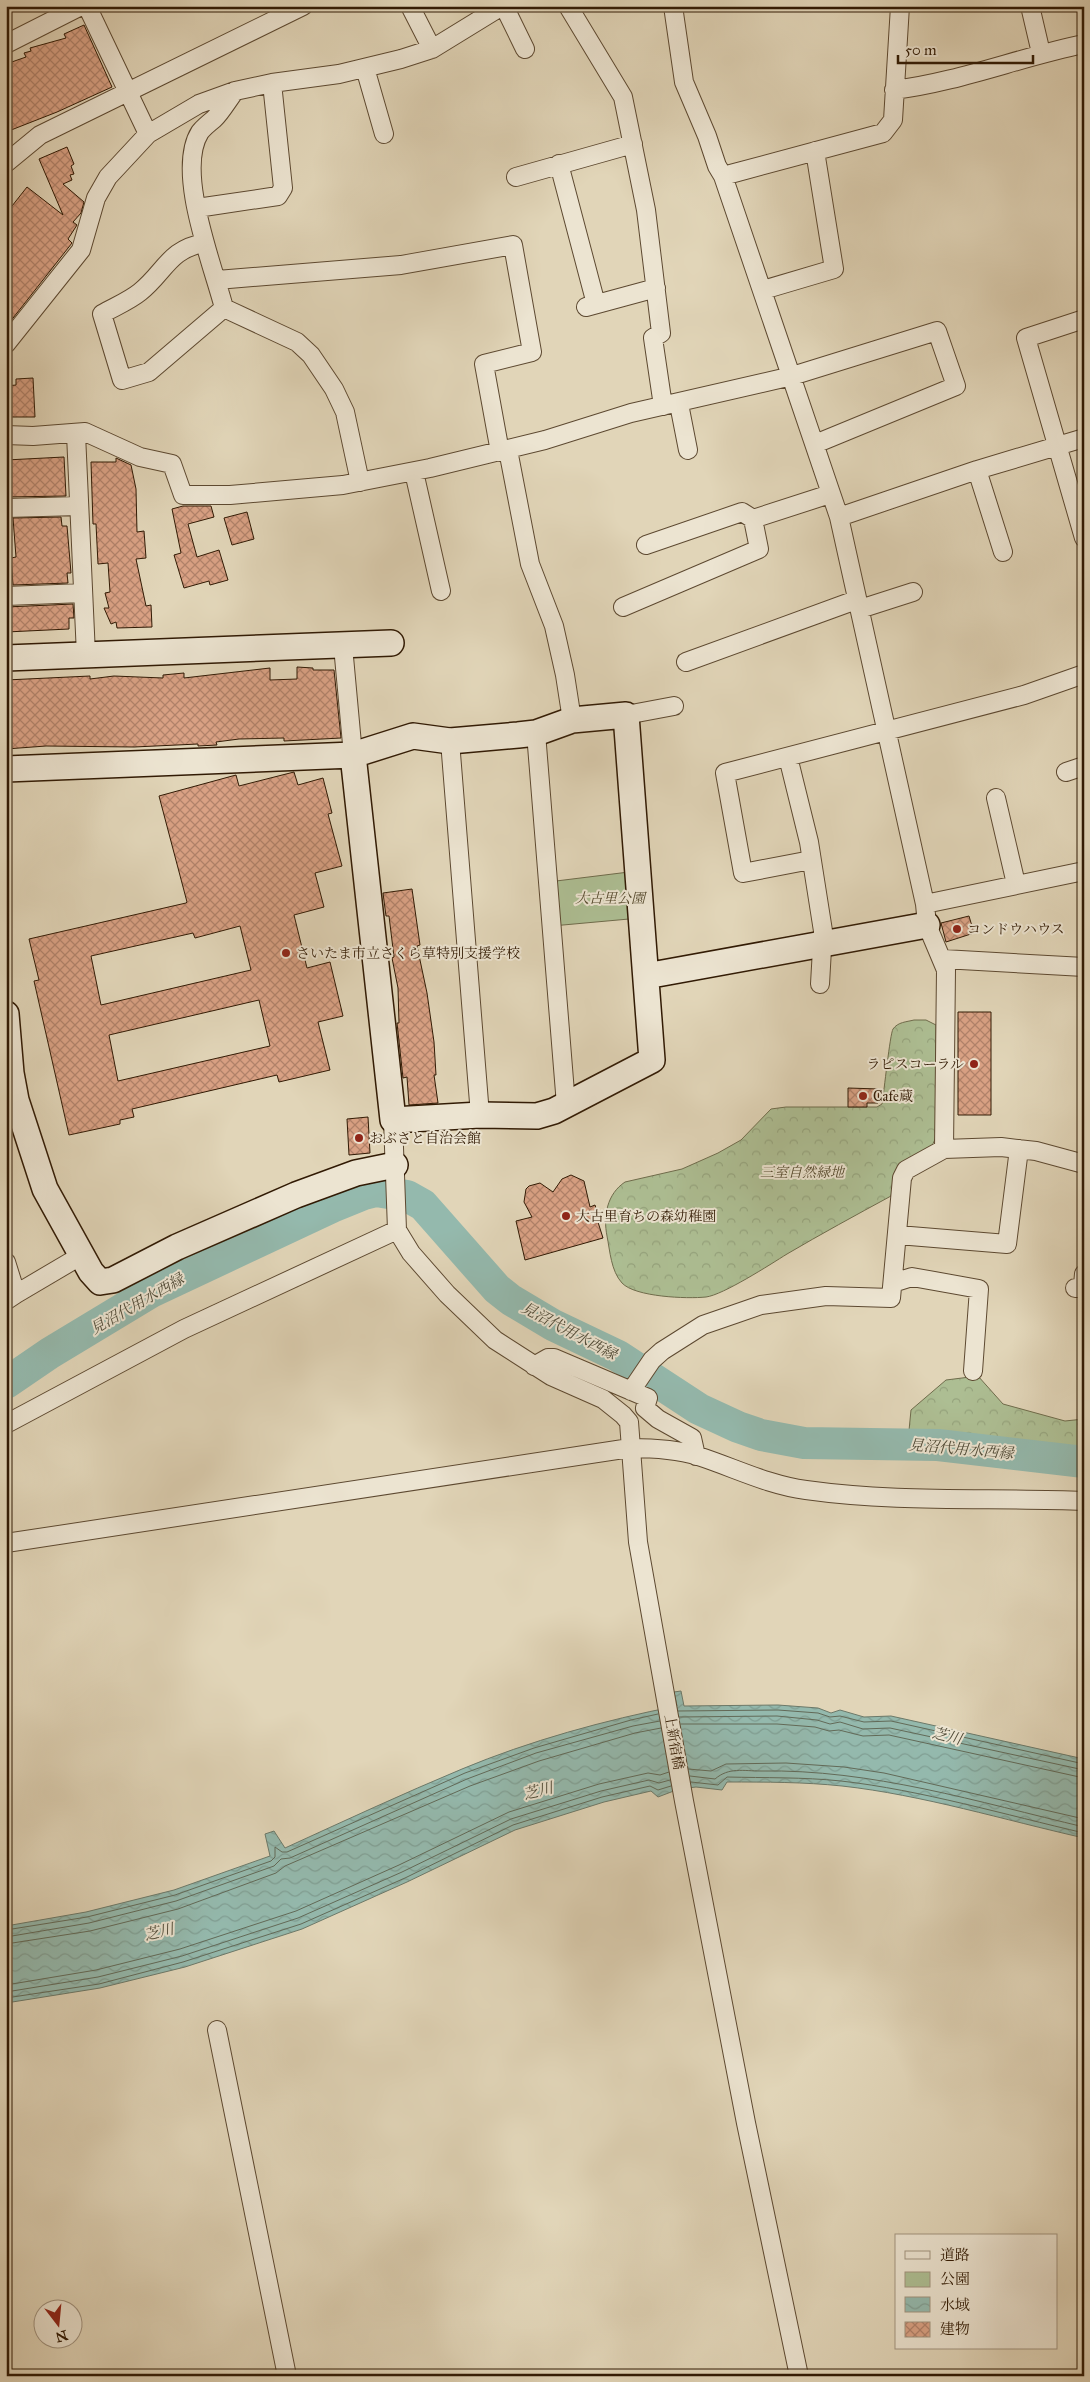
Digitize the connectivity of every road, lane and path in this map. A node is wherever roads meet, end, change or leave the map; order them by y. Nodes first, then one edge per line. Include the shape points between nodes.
1 (81, 6) edge
2 (87, 6) edge
3 (302, 6) edge
4 (410, 6) edge
5 (503, 6) edge
6 (568, 6) edge
7 (673, 6) edge
8 (900, 6) edge
9 (1030, 6) edge
10 (6, 44) edge
11 (1084, 44) edge
12 (432, 49) junction
13 (525, 49) dead end
14 (1041, 53) junction
15 (365, 68) junction
16 (272, 83) junction
17 (894, 90) junction
18 (235, 91) junction
19 (128, 92) junction
20 (148, 134) junction
21 (384, 134) dead end
22 (633, 144) junction
23 (816, 152) junction
24 (6, 163) edge
25 (559, 164) junction
26 (516, 176) dead end
27 (723, 176) junction
28 (197, 208) junction
29 (204, 243) junction
30 (217, 280) junction
31 (656, 288) junction
32 (763, 290) junction
33 (224, 308) junction
34 (1084, 319) edge
35 (13, 322) edge
36 (6, 344) edge
37 (792, 376) junction
38 (671, 405) junction
39 (76, 434) junction
40 (6, 435) edge
41 (1084, 438) edge
42 (815, 444) junction
43 (1056, 446) junction
44 (688, 450) dead end
45 (504, 451) junction
46 (977, 470) junction
47 (414, 472) junction
48 (360, 482) junction
49 (830, 494) junction
50 (79, 506) junction
51 (6, 508) edge
52 (839, 517) junction
53 (753, 519) junction
54 (1084, 538) edge
55 (646, 545) dead end
56 (1003, 552) dead end
57 (441, 591) dead end
58 (913, 592) dead end
59 (83, 593) junction
60 (6, 596) edge
61 (858, 604) junction
62 (623, 607) dead end
63 (391, 643) dead end
64 (343, 646) junction
65 (86, 655) junction
66 (6, 658) edge
67 (686, 662) dead end
68 (1084, 674) edge
69 (674, 706) dead end
70 (626, 715) junction
71 (572, 720) junction
72 (888, 730) junction
73 (536, 733) junction
74 (450, 741) junction
75 (353, 755) junction
76 (788, 757) junction
77 (1084, 766) edge
78 (6, 769) edge
79 (1066, 772) dead end
80 (996, 798) dead end
81 (811, 860) junction
82 (1084, 871) edge
83 (1016, 884) junction
84 (926, 914) junction
85 (824, 944) junction
86 (943, 959) junction
87 (1084, 967) edge
88 (646, 976) junction
89 (820, 984) dead end
90 (6, 1014) edge
91 (566, 1105) junction
92 (480, 1115) junction
93 (15, 1120) edge
94 (393, 1120) junction
95 (944, 1149) junction
96 (1019, 1149) junction
97 (1084, 1164) edge
98 (395, 1170) junction
99 (397, 1221) junction
100 (898, 1235) junction
101 (82, 1255) junction
102 (6, 1262) edge
103 (893, 1283) junction
104 (11, 1298) edge
105 (534, 1366) junction
106 (973, 1370) dead end
107 (631, 1391) junction
108 (6, 1424) edge
109 (630, 1448) junction
110 (696, 1456) junction
111 (1084, 1501) edge
112 (6, 1542) edge
113 (217, 2030) dead end
114 (287, 2376) edge
115 (799, 2376) edge

1 - 10 street
2 - 19 street
3 - 19 street
4 - 12 street
5 - 12 street
5 - 13 street
6 - 22 street via 623,97
7 - 27 street via 684,82
8 - 17 street
9 - 14 street
11 - 14 street
12 - 15 street
14 - 17 street via 947,81
15 - 16 street
15 - 21 street
16 - 18 street
16 - 28 street via 283,188 278,196
17 - 23 street via 893,120 883,133
18 - 20 street via 199,104
18 - 28 street via 200,132 196,142 191,176
19 - 20 street
19 - 24 street via 40,134
20 - 35 street via 108,177 96,198 81,250
22 - 25 street
22 - 31 street
23 - 27 street
23 - 32 street via 834,269
25 - 26 street
25 - 31 street via 591,305
27 - 32 street
28 - 29 street
29 - 30 street
29 - 33 street via 176,253 140,292 102,314 122,380 149,372
30 - 33 street
30 - 45 street via 401,265 513,245 532,352 484,364
31 - 38 street via 661,333 653,338
32 - 37 street
33 - 48 street via 297,342 311,355 346,412
34 - 43 street via 1026,338
35 - 36 street
37 - 38 street
37 - 42 street
37 - 42 street via 937,331 956,386
38 - 44 street
38 - 45 street via 614,418
39 - 40 street
39 - 48 street via 93,434 134,455 172,464 183,496
39 - 50 street
41 - 43 street
42 - 49 street
43 - 46 street
43 - 54 street
45 - 47 street
45 - 71 street via 528,555 554,626
46 - 52 street
46 - 56 street
47 - 48 street
47 - 57 street
49 - 52 street
49 - 53 street
50 - 51 street
50 - 59 street
52 - 61 street
53 - 55 street via 742,512
53 - 62 street via 759,549
58 - 61 street
59 - 60 street
59 - 65 street
61 - 67 street
61 - 72 street
63 - 64 street
64 - 65 street
64 - 75 street
65 - 66 street
68 - 72 street via 1024,695
69 - 70 street
70 - 71 street
70 - 88 street
71 - 73 street
72 - 76 street
72 - 84 street
73 - 74 street
73 - 91 street
74 - 75 street via 413,736
74 - 92 street
75 - 78 street
75 - 94 street
76 - 81 street
76 - 81 street via 725,773 743,872
77 - 79 street
80 - 83 street
81 - 85 street
82 - 83 street
83 - 84 street
84 - 85 street
84 - 86 street
85 - 88 street
85 - 89 street
86 - 87 street
86 - 95 street via 946,970
88 - 91 street via 652,1060
90 - 93 street
91 - 92 street via 537,1116
92 - 94 street
93 - 101 street via 45,1189
94 - 98 street
95 - 96 street
95 - 100 street via 916,1163 904,1174
96 - 97 street
96 - 100 street via 1007,1244
98 - 99 street
98 - 101 street via 356,1173 296,1195 102,1283 96,1280
99 - 105 street, 上新宿橋 via 411,1253 448,1294 495,1340
99 - 108 street
100 - 103 street
101 - 104 street
102 - 104 street
103 - 106 street via 912,1277 979,1289
103 - 107 street via 891,1298 826,1296 761,1305 703,1325 652,1360
105 - 107 street via 554,1358
105 - 109 street, 上新宿橋 via 615,1408 629,1422
107 - 110 street via 648,1398 646,1408 658,1419 692,1438
109 - 110 street via 652,1448
109 - 112 street
109 - 115 street, 上新宿橋 via 636,1484 638,1542 746,2123
110 - 111 street via 765,1481 807,1490 870,1496
113 - 114 street

